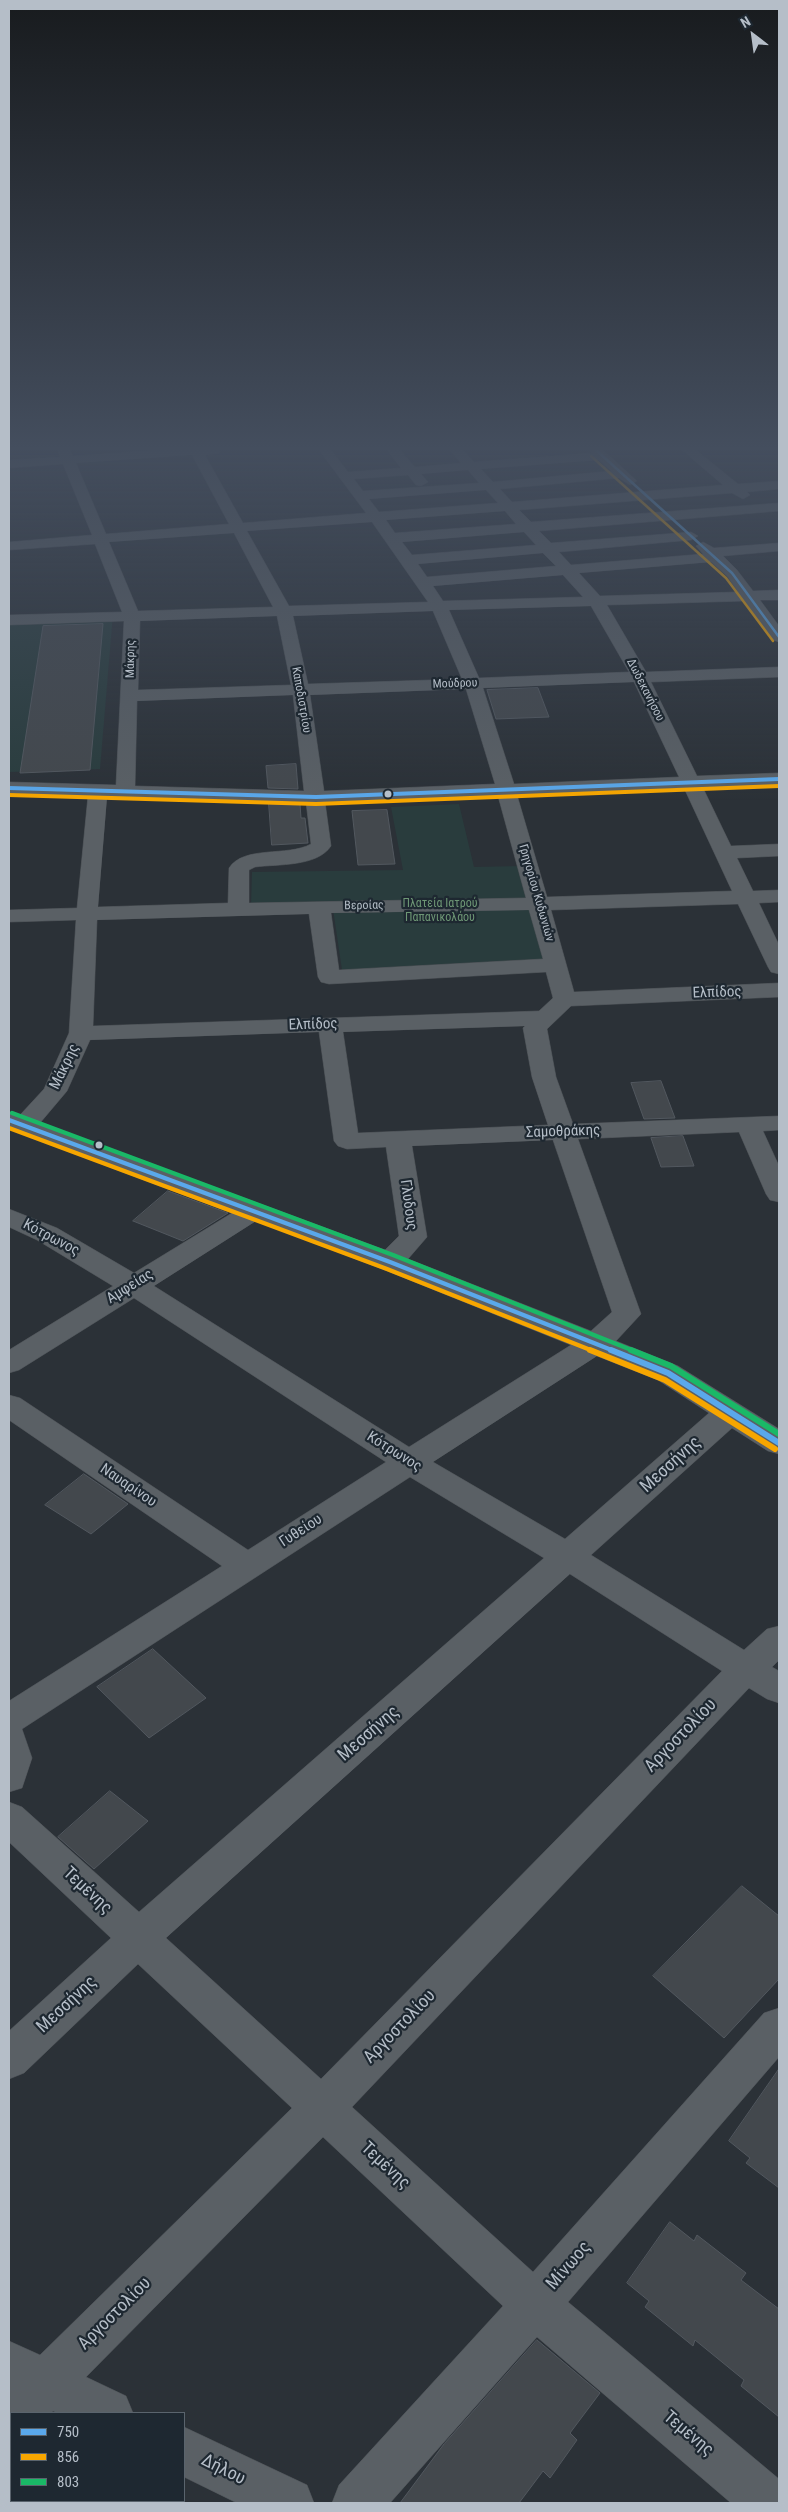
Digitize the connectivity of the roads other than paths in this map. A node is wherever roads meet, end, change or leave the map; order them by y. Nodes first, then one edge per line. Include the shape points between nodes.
1 (113, 567) edge
2 (261, 567) edge
3 (413, 567) edge
4 (491, 567) edge
5 (565, 567) edge
6 (615, 567) edge
7 (644, 567) edge
8 (727, 567) edge
9 (569, 571) junction
10 (499, 577) junction
11 (424, 582) junction
12 (779, 594) edge
13 (750, 595) junction
14 (672, 598) junction
15 (597, 602) junction
16 (521, 604) junction
17 (440, 608) junction
18 (284, 612) junction
19 (132, 616) junction
20 (9, 620) edge
21 (779, 636) edge
22 (779, 672) edge
23 (640, 678) junction
24 (473, 684) junction
25 (301, 690) junction
26 (130, 696) junction
27 (779, 779) edge
28 (691, 782) junction
29 (9, 788) edge
30 (98, 790) junction
31 (506, 790) junction
32 (125, 791) junction
33 (316, 797) junction
34 (779, 850) edge
35 (725, 852) junction
36 (779, 896) edge
37 (746, 897) junction
38 (539, 904) junction
39 (319, 907) junction
40 (238, 909) junction
41 (87, 914) junction
42 (9, 916) edge
43 (556, 965) junction
44 (779, 967) edge
45 (779, 990) edge
46 (565, 999) junction
47 (545, 1018) junction
48 (330, 1025) junction
49 (81, 1033) junction
50 (17, 1123) edge
51 (779, 1123) edge
52 (748, 1125) junction
53 (564, 1132) junction
54 (398, 1139) junction
55 (779, 1194) edge
56 (252, 1212) junction
57 (9, 1216) edge
58 (390, 1262) junction
59 (133, 1285) junction
60 (594, 1344) junction
61 (9, 1363) edge
62 (9, 1405) edge
63 (730, 1412) junction
64 (779, 1443) edge
65 (409, 1462) junction
66 (569, 1557) junction
67 (247, 1566) junction
68 (779, 1638) edge
69 (762, 1679) edge
70 (9, 1719) edge
71 (9, 1738) edge
72 (9, 1777) edge
73 (9, 1818) edge
74 (138, 1938) junction
75 (779, 2027) edge
76 (9, 2059) edge
77 (322, 2108) junction
78 (535, 2305) junction
79 (25, 2387) edge
80 (106, 2412) edge
81 (185, 2451) edge
82 (289, 2503) edge
83 (357, 2503) edge
84 (770, 2503) edge

1 - 19 street, Μάκρης
2 - 18 street, Καποδιστρίου
3 - 11 street, Γρηγορίου Κυδωνιών
4 - 10 street
5 - 9 street, Δωδεκανήσου
6 - 9 street
7 - 14 street
8 - 13 street
9 - 10 street
9 - 15 street, Δωδεκανήσου
10 - 11 street
10 - 16 street
11 - 17 street, Γρηγορίου Κυδωνιών
12 - 13 street
13 - 14 street
13 - 21 street
14 - 15 street
15 - 16 street
15 - 23 street, Δωδεκανήσου
16 - 17 street
17 - 18 street
17 - 24 street, Γρηγορίου Κυδωνιών
18 - 19 street
18 - 25 street, Καποδιστρίου
19 - 20 street
19 - 26 street, Μάκρης
22 - 23 street, Μούδρου
23 - 24 street, Μούδρου
23 - 28 street, Δωδεκανήσου
24 - 25 street, Μούδρου
24 - 31 street, Γρηγορίου Κυδωνιών
25 - 26 street, Μούδρου
25 - 33 street, Καποδιστρίου
26 - 32 street, Μάκρης
27 - 28 street
28 - 31 street
28 - 35 street, Δωδεκανήσου
29 - 30 street
30 - 32 street
30 - 41 street, Μάκρης
31 - 33 street
31 - 38 street, Γρηγορίου Κυδωνιών
32 - 33 street
33 - 40 street, Καποδιστρίου via 321,846 305,855 250,861 240,868
34 - 35 street
35 - 37 street, Δωδεκανήσου
36 - 37 street, Βεροίας
37 - 38 street, Βεροίας
37 - 44 street, Δωδεκανήσου
38 - 39 street, Βεροίας
38 - 43 street, Γρηγορίου Κυδωνιών
39 - 40 street, Βεροίας
39 - 43 street via 329,977
40 - 41 street, Βεροίας
41 - 42 street, Βεροίας
41 - 49 street, Μάκρης
43 - 46 street, Γρηγορίου Κυδωνιών
45 - 46 street, Ελπίδος
46 - 47 street
47 - 48 street, Ελπίδος
47 - 53 street via 535,1028 544,1076
48 - 49 street, Ελπίδος
48 - 54 street, Σαμοθράκης via 347,1141
49 - 50 street, Μάκρης via 55,1091
50 - 56 street
51 - 52 street, Σαμοθράκης
52 - 53 street, Σαμοθράκης
52 - 55 street
53 - 54 street, Σαμοθράκης
53 - 60 street via 627,1314
54 - 58 street, Γλυδους via 413,1237
56 - 58 street
56 - 59 street, Αμφείας
57 - 59 street, Κότρωνος via 47,1234
58 - 60 street
59 - 61 street, Αμφείας
59 - 65 street, Κότρωνος
60 - 63 street via 668,1373
60 - 65 street, Γυθείου
62 - 67 street, Ναυαρίνου
63 - 64 street
63 - 66 street, Μεσσήνης
65 - 66 street, Κότρωνος
65 - 67 street, Γυθείου
66 - 69 street, Κότρωνος
66 - 74 street, Μεσσήνης
67 - 70 street, Γυθείου
68 - 69 street, Αργοστολίου
69 - 77 street, Αργοστολίου
71 - 72 street via 14,1758
73 - 74 street, Τεμένης
74 - 76 street, Μεσσήνης
74 - 77 street, Τεμένης
75 - 78 street, Μίνωος
77 - 78 street, Τεμένης
77 - 79 street, Αργοστολίου
78 - 83 street, Μίνωος
78 - 84 street, Τεμένης
79 - 80 street
81 - 82 street, Δήλου

